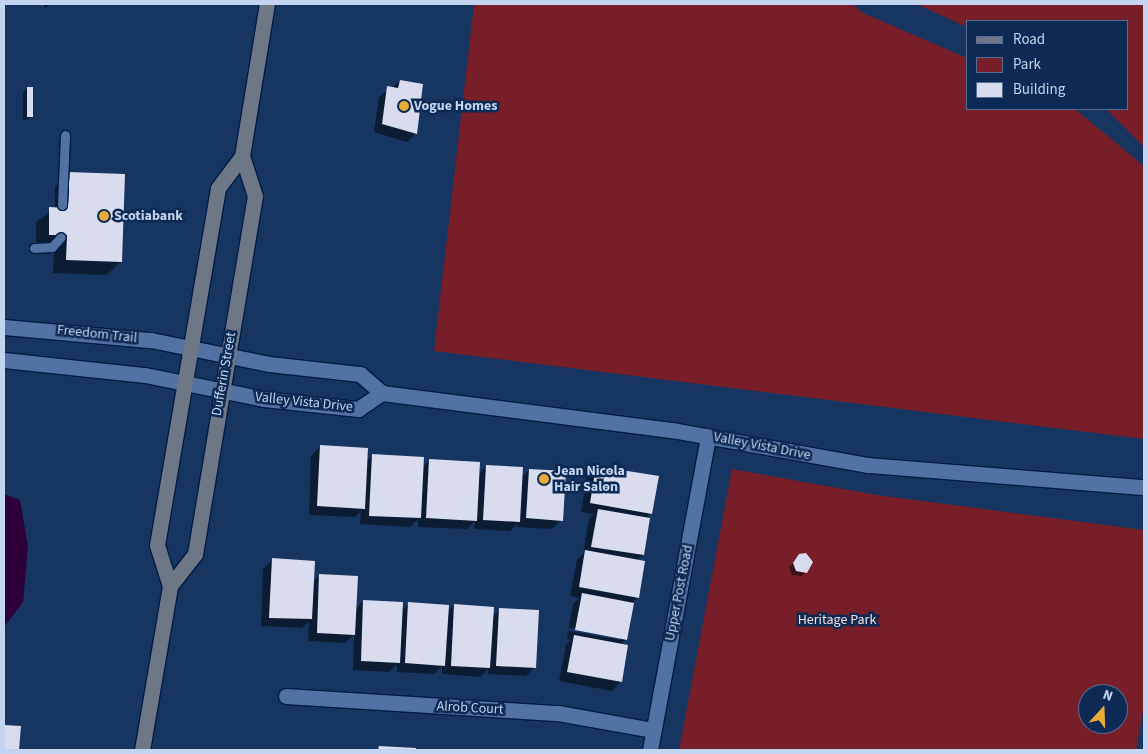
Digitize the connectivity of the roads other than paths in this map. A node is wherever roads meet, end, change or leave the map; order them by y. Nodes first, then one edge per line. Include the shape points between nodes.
1 (268, 4) edge
2 (65, 135) dead end
3 (242, 156) junction
4 (62, 205) dead end
5 (61, 236) dead end
6 (34, 248) dead end
7 (4, 327) edge
8 (191, 348) junction
9 (228, 356) junction
10 (4, 360) edge
11 (185, 383) junction
12 (222, 390) junction
13 (382, 393) junction
14 (708, 436) junction
15 (1144, 487) edge
16 (170, 586) junction
17 (286, 696) dead end
18 (653, 730) junction
19 (142, 750) edge
20 (650, 750) edge

1 - 3 main road, Dufferin Street
2 - 4 lane
3 - 8 main road, Dufferin Street via 218,188
3 - 9 main road, Dufferin Street via 255,196
5 - 6 lane via 52,247
7 - 8 street, Freedom Trail via 151,340
8 - 9 street, Freedom Trail
8 - 11 main road, Dufferin Street
9 - 12 main road, Dufferin Street
9 - 13 street via 360,374
10 - 11 street
11 - 12 street, Valley Vista Drive
11 - 16 main road, Dufferin Street via 158,545
12 - 13 street, Valley Vista Drive via 358,409
12 - 16 main road, Dufferin Street via 195,554
13 - 14 street, Valley Vista Drive
14 - 15 street, Valley Vista Drive via 868,465
14 - 18 street, Upper Post Road
16 - 19 main road, Dufferin Street
17 - 18 street, Alrob Court via 558,713
18 - 20 street, Upper Post Road

